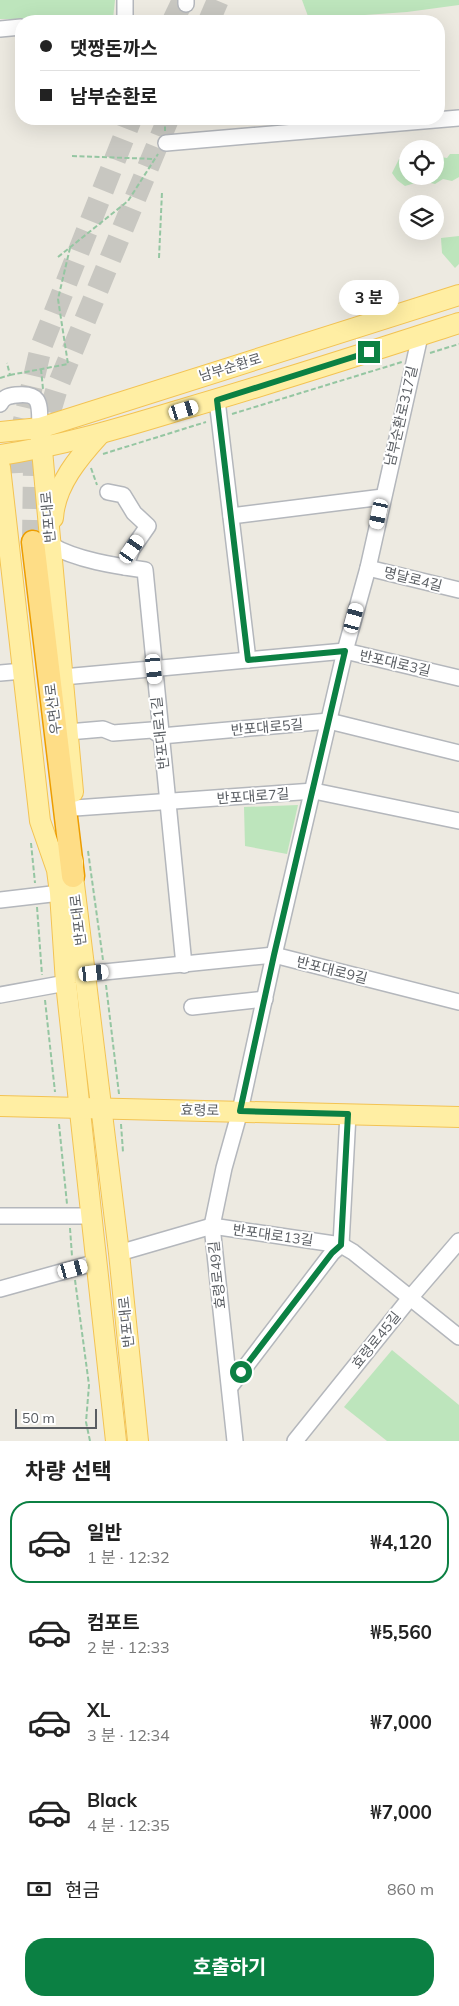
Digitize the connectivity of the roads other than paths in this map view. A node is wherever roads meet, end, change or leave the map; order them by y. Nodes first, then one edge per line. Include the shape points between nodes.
1 (125, 0) edge
2 (126, 15) edge
3 (15, 28) edge
4 (0, 29) edge
5 (459, 118) edge
6 (445, 119) edge
7 (377, 125) edge
8 (166, 143) road end
9 (459, 295) edge
10 (459, 323) edge
11 (420, 336) junction
12 (0, 404) edge
13 (218, 409) junction
14 (40, 428) junction
15 (0, 432) edge
16 (100, 434) junction
17 (42, 449) junction
18 (0, 455) edge
19 (0, 467) tunnel mouth
20 (108, 492) road end
21 (383, 497) junction
22 (231, 516) junction
23 (20, 539) edge
24 (125, 567) junction
25 (368, 568) junction
26 (459, 590) edge
27 (345, 651) junction
28 (248, 660) junction
29 (154, 669) junction
30 (23, 671) junction
31 (0, 673) edge
32 (63, 677) junction
33 (459, 678) edge
34 (329, 721) junction
35 (68, 732) junction
36 (161, 736) junction
37 (459, 753) edge
38 (314, 791) junction
39 (167, 802) junction
40 (75, 808) junction
41 (459, 820) edge
42 (63, 880) junction
43 (0, 900) edge
44 (274, 955) junction
45 (184, 965) junction
46 (84, 974) junction
47 (66, 983) junction
48 (0, 995) edge
49 (265, 999) junction
50 (459, 1002) edge
51 (192, 1006) dead end
52 (0, 1106) edge
53 (79, 1108) junction
54 (100, 1109) junction
55 (240, 1111) junction
56 (348, 1114) junction
57 (459, 1117) edge
58 (0, 1216) edge
59 (91, 1216) junction
60 (212, 1226) junction
61 (459, 1240) edge
62 (341, 1245) junction
63 (119, 1252) junction
64 (97, 1262) junction
65 (0, 1288) edge
66 (410, 1298) junction
67 (459, 1337) edge
68 (230, 1387) junction
69 (116, 1441) edge
70 (138, 1441) edge
71 (236, 1441) edge
72 (295, 1441) edge

1 - 2 street
3 - 4 street
5 - 6 street
7 - 8 street
9 - 14 main road, 남부순환로
10 - 11 main road, 남부순환로
11 - 13 main road, 남부순환로
11 - 21 street, 남부순환로317길
12 - 14 street via 9,396 34,396 39,406
13 - 16 main road, 남부순환로
13 - 22 street
14 - 15 main road, 남부순환로
14 - 17 main road, 반포대로
16 - 17 main road, 남부순환로
16 - 23 main road via 74,465 53,512
17 - 18 main road, 남부순환로
17 - 23 main road, 반포대로
19 - 23 main road, 반포대로
20 - 24 street via 123,495 134,513 148,526 132,549
21 - 22 street
21 - 25 street, 남부순환로317길
22 - 28 street
23 - 24 street, 반포대로1길
23 - 30 main road, 반포대로
23 - 32 main road, 반포대로
23 - 42 highway, 우면산로
24 - 29 street, 반포대로1길 via 145,570
25 - 26 street, 명달로4길
25 - 27 street, 남부순환로317길
27 - 28 street, 반포대로3길
27 - 33 street, 반포대로3길
27 - 34 street, 남부순환로317길
28 - 29 street, 반포대로3길
29 - 32 street, 반포대로3길
29 - 36 street, 반포대로1길
30 - 31 street
30 - 42 main road, 반포대로 via 40,821
32 - 35 main road, 반포대로
34 - 36 street, 반포대로5길
34 - 37 street, 반포대로5길
34 - 38 street, 남부순환로317길
35 - 36 street, 반포대로5길 via 152,730
35 - 40 main road, 반포대로
36 - 39 street, 반포대로1길
38 - 39 street, 반포대로7길
38 - 41 street, 반포대로7길
38 - 44 street, 남부순환로317길
39 - 40 street, 반포대로7길
39 - 45 street, 반포대로1길
40 - 42 main road, 반포대로
42 - 43 street via 36,896
42 - 46 main road, 반포대로
42 - 47 main road, 반포대로
44 - 45 street, 반포대로9길
44 - 49 street, 남부순환로317길
44 - 50 street, 반포대로9길
45 - 46 street, 반포대로9길
46 - 54 main road, 반포대로
47 - 48 street
47 - 53 main road, 반포대로
49 - 51 street
49 - 55 street, 남부순환로317길
52 - 53 main road, 효령로
53 - 54 main road, 효령로
53 - 59 main road, 반포대로
54 - 55 main road, 효령로
54 - 63 main road, 반포대로
55 - 56 main road, 효령로
55 - 60 street, 효령로49길
56 - 57 main road, 효령로
56 - 62 street
58 - 59 street
59 - 64 main road, 반포대로
60 - 62 street, 반포대로13길
60 - 63 street, 반포대로13길
60 - 68 street, 효령로49길
61 - 66 street, 효령로45길
62 - 66 street, 반포대로13길
62 - 68 street
63 - 70 main road, 반포대로
64 - 65 street
64 - 69 main road, 반포대로
66 - 67 street, 반포대로13길
66 - 72 street, 효령로45길
68 - 71 street, 효령로49길

